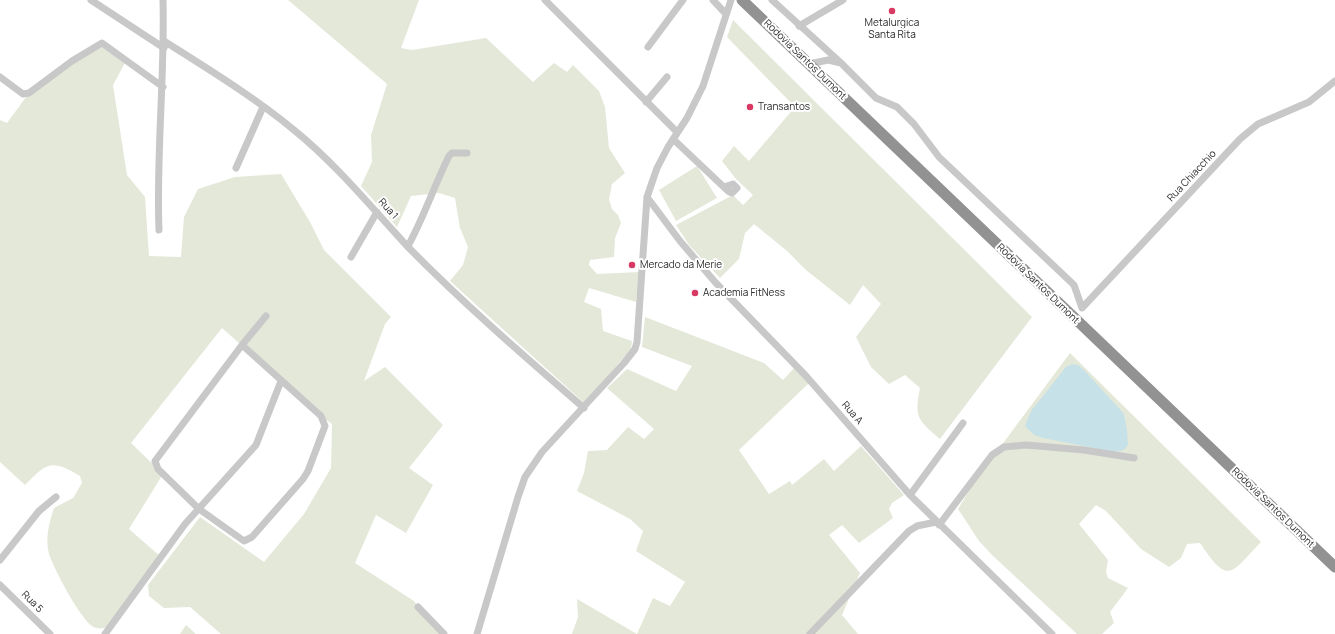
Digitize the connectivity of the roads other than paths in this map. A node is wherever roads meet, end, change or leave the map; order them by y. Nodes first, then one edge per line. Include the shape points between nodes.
1 (92, 0) edge
2 (164, 0) edge
3 (545, 0) edge
4 (683, 0) edge
5 (713, 0) edge
6 (730, 0) edge
7 (743, 0) edge
8 (772, 0) edge
9 (843, 0) edge
10 (726, 14) junction
11 (799, 26) junction
12 (164, 45) junction
13 (648, 47) dead end
14 (841, 63) junction
15 (809, 64) junction
16 (0, 77) edge
17 (667, 77) dead end
18 (1335, 81) edge
19 (163, 87) junction
20 (646, 102) junction
21 (263, 107) junction
22 (675, 135) junction
23 (467, 153) dead end
24 (236, 168) dead end
25 (724, 187) dead end
26 (647, 197) junction
27 (377, 212) junction
28 (159, 230) dead end
29 (408, 246) junction
30 (350, 257) dead end
31 (266, 316) dead end
32 (242, 345) junction
33 (281, 381) junction
34 (584, 408) junction
35 (963, 423) dead end
36 (1134, 458) dead end
37 (910, 495) junction
38 (56, 497) dead end
39 (200, 508) junction
40 (938, 523) junction
41 (0, 560) edge
42 (1335, 567) edge
43 (0, 585) edge
44 (418, 607) dead end
45 (50, 634) edge
46 (105, 634) edge
47 (444, 634) edge
48 (477, 634) edge
49 (810, 634) edge
50 (1052, 634) edge

1 - 12 street, Rua 1
2 - 12 street
3 - 20 street
4 - 13 street
5 - 10 street
6 - 10 street
7 - 15 highway, Rodovia Santos Dumont
8 - 11 street
9 - 11 street
10 - 22 street via 703,86
11 - 14 street
12 - 19 street
12 - 21 street, Rua 1
14 - 15 street via 828,60
14 - 18 street, Rua Chiacchio via 876,98 893,104 902,111 939,157 1072,283 1082,308 1240,139 1265,120 1309,102
15 - 42 highway, Rodovia Santos Dumont
16 - 19 street via 20,92 29,93 72,61 102,43
17 - 20 street
19 - 28 street via 159,153
20 - 22 street
21 - 24 street
21 - 27 street, Rua 1 via 320,153
22 - 25 street
22 - 26 street via 657,168
23 - 29 street via 452,153 449,156 419,227
26 - 34 street via 637,342 628,358
26 - 37 street, Rua A via 680,241 716,282 806,376
27 - 29 street, Rua 1
27 - 30 street
29 - 34 street, Rua 1 via 488,326
31 - 32 street
32 - 33 street
32 - 39 street via 155,461 158,469
33 - 39 street via 256,445
33 - 39 street via 318,413 324,422 322,436 306,475 247,541 242,541
34 - 48 street via 542,452 525,477 508,525
35 - 37 street
36 - 40 street via 1041,446 1004,447 992,455
37 - 40 street, Rua A
38 - 41 street via 39,512
39 - 46 street via 175,537
40 - 49 street via 916,526 904,534
40 - 50 street, Rua A
43 - 45 street, Rua 5
44 - 47 street

